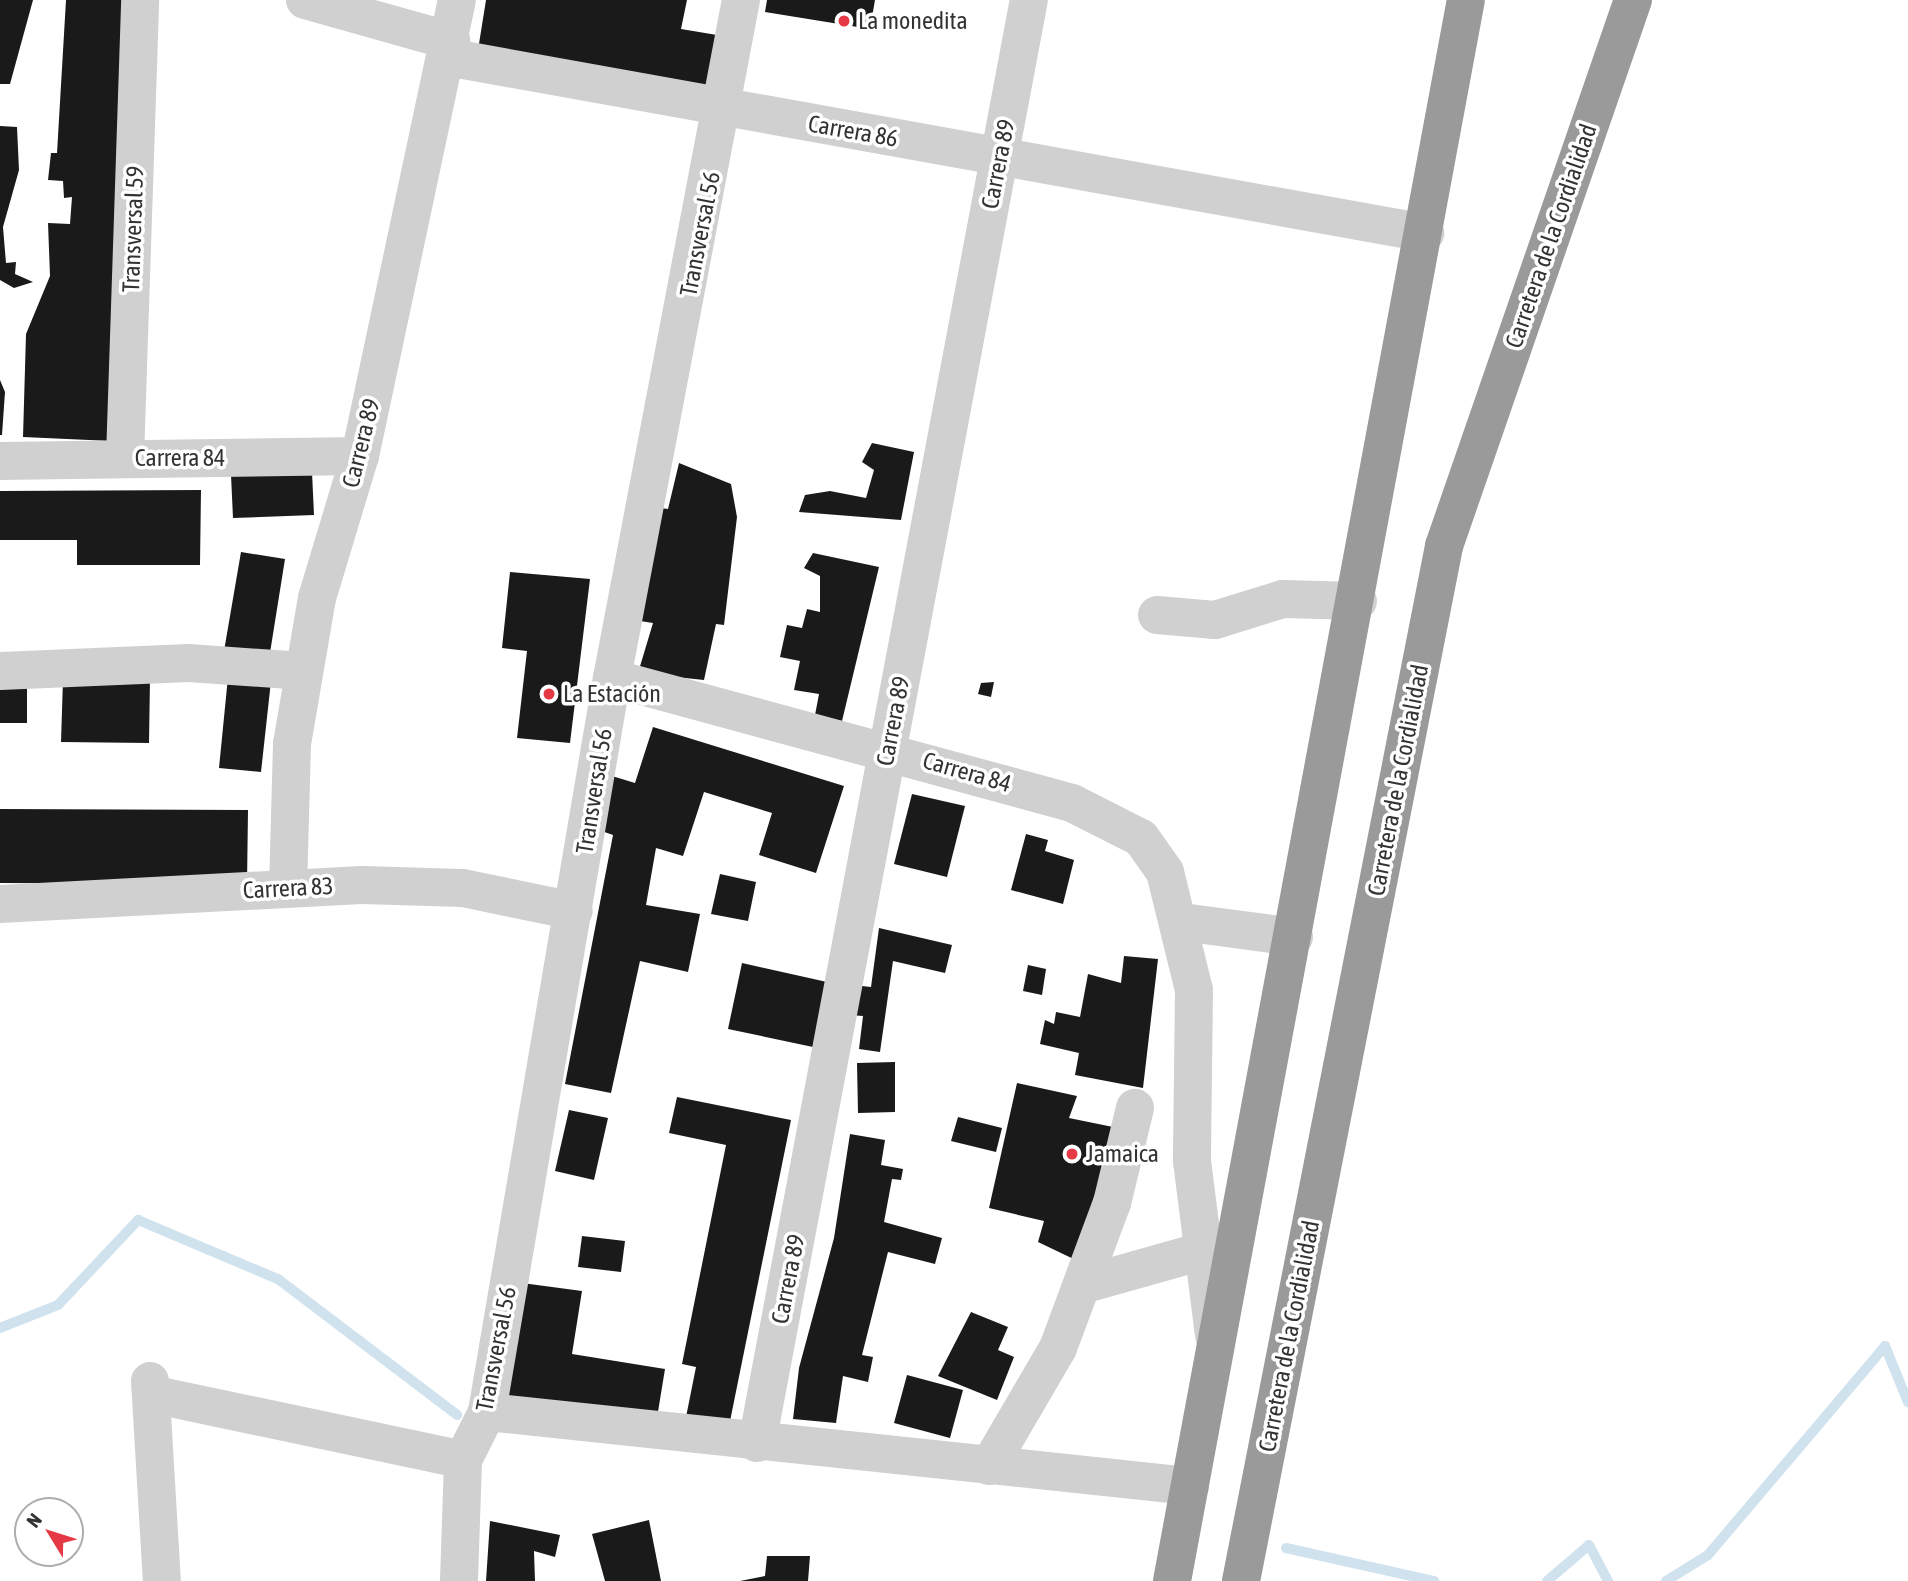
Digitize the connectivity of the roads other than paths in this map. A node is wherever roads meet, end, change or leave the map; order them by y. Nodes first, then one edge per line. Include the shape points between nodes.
1 (140, 0) edge
2 (305, 0) edge
3 (457, 0) edge
4 (741, 0) edge
5 (1029, 0) edge
6 (1466, 0) edge
7 (1633, 0) edge
8 (449, 49) junction
9 (725, 108) junction
10 (1000, 158) junction
11 (1425, 233) junction
12 (360, 456) junction
13 (125, 458) junction
14 (0, 461) edge
15 (1358, 601) junction
16 (1157, 615) dead end
17 (0, 671) edge
18 (303, 671) junction
19 (612, 678) junction
20 (888, 750) junction
21 (288, 888) junction
22 (0, 904) edge
23 (573, 911) junction
24 (1182, 922) junction
25 (1294, 937) junction
26 (1135, 1108) dead end
27 (1203, 1251) junction
28 (1082, 1285) junction
29 (1214, 1337) junction
30 (487, 1412) junction
31 (757, 1443) junction
32 (463, 1460) junction
33 (989, 1466) junction
34 (1190, 1486) junction
35 (162, 1581) edge
36 (459, 1581) edge
37 (1172, 1581) edge
38 (1241, 1581) edge

1 - 13 street, Transversal 59
2 - 8 street, Carrera 86
3 - 8 street, Carrera 89
4 - 9 street, Transversal 56
5 - 10 street, Carrera 89
6 - 11 highway
7 - 38 highway, Carretera de la Cordialidad via 1444,545
8 - 9 street, Carrera 86
8 - 12 street, Carrera 89
9 - 10 street, Carrera 86
9 - 19 street, Transversal 56
10 - 11 street, Carrera 86
10 - 20 street, Carrera 89
11 - 15 highway
12 - 13 street, Carrera 84
12 - 18 street, Carrera 89 via 317,598
13 - 14 street, Carrera 84
15 - 16 street via 1283,599 1215,620
15 - 25 highway
17 - 18 street via 189,663
18 - 21 street, Carrera 89 via 292,744
19 - 20 street, Carrera 84
19 - 23 street, Transversal 56
20 - 24 street, Carrera 84 via 1112,818 1141,838 1165,872
20 - 31 street, Carrera 89
21 - 22 street, Carrera 83
21 - 23 street, Carrera 83 via 463,888
23 - 30 street, Transversal 56
24 - 25 street
24 - 27 street, Carrera 84 via 1194,990 1192,1161
25 - 29 highway
26 - 28 street via 1112,1203
27 - 28 street
27 - 29 street, Carrera 84
28 - 33 street via 1025,1413
29 - 34 highway
30 - 31 street
30 - 32 street, Transversal 56
31 - 33 street
32 - 35 street via 151,1387
32 - 36 street, Transversal 56
33 - 34 street
34 - 37 highway

